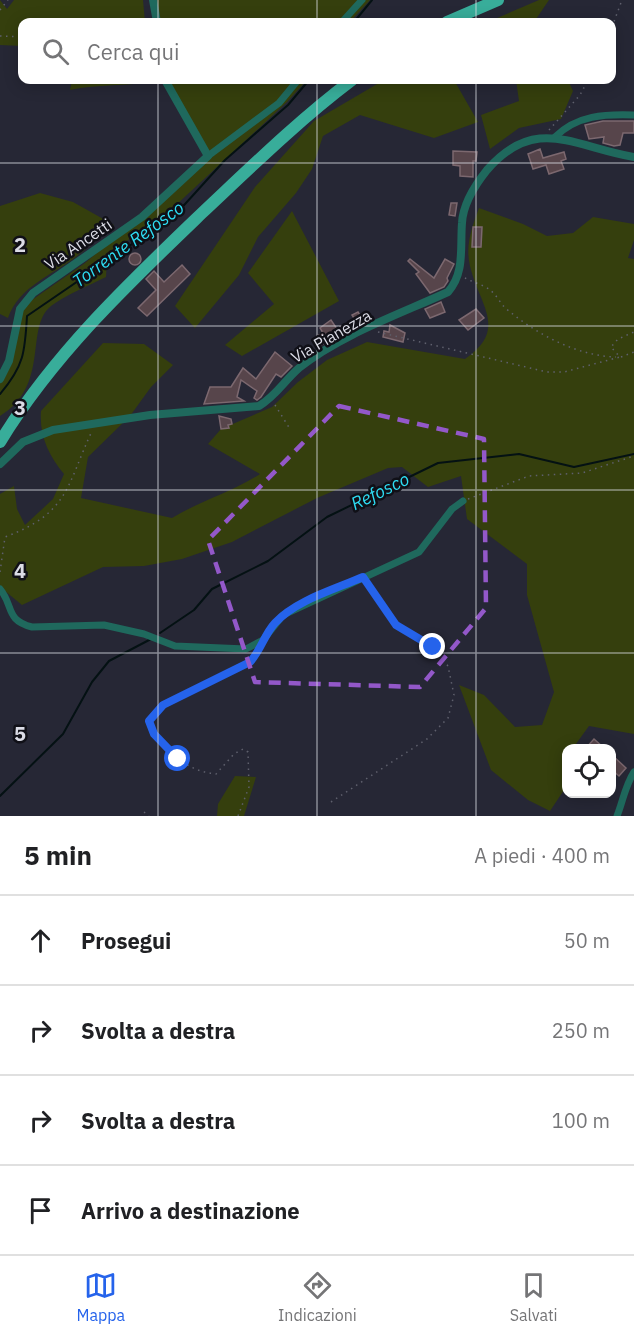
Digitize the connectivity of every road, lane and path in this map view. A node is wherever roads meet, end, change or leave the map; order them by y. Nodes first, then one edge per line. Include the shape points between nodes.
1 (8, 0) edge
2 (153, 0) edge
3 (362, 0) edge
4 (498, 0) edge
5 (622, 0) edge
6 (0, 10) edge
7 (156, 18) edge
8 (346, 18) edge
9 (456, 18) edge
10 (615, 18) edge
11 (0, 36) edge
12 (18, 37) edge
13 (167, 84) edge
14 (295, 84) edge
15 (347, 84) edge
16 (586, 84) edge
17 (634, 115) edge
18 (541, 137) junction
19 (555, 137) junction
20 (208, 156) junction
21 (632, 157) edge
22 (458, 276) junction
23 (366, 329) junction
24 (634, 332) edge
25 (634, 352) edge
26 (620, 357) junction
27 (0, 379) edge
28 (272, 399) junction
29 (96, 422) junction
30 (290, 429) dead end
31 (0, 442) edge
32 (634, 456) edge
33 (0, 464) edge
34 (463, 501) joint
35 (0, 572) edge
36 (363, 577) junction
37 (0, 589) edge
38 (263, 640) junction
39 (634, 772) edge
40 (331, 802) dead end
41 (144, 812) dead end
42 (149, 816) edge
43 (238, 816) edge
44 (616, 816) edge

1 - 6 path
2 - 7 street
3 - 8 street
4 - 9 highway
5 - 10 path
11 - 12 path
13 - 20 street
14 - 20 street, Via Ancetti via 279,103
15 - 31 highway via 269,149 89,324 28,398
16 - 18 path via 561,119
17 - 19 street via 608,114 570,123
18 - 19 street
18 - 22 street via 526,140 494,162 470,196 462,220
19 - 21 street
20 - 27 street, Via Ancetti via 142,217 33,293 20,309 9,361
22 - 23 street, Via Pianezza via 448,292
22 - 26 path via 490,290 528,326 600,357
23 - 26 path via 547,372 564,372
23 - 28 street, Via Pianezza via 298,369
24 - 26 path via 611,347
25 - 26 path
28 - 29 street via 259,406
28 - 30 path
29 - 33 street via 53,430 22,442
29 - 35 path via 59,504 32,527 5,537
32 - 34 path via 582,473 529,476
34 - 36 street via 452,509 419,552
36 - 38 street via 283,615
36 - 40 path via 396,625 433,647 448,666 454,695 448,718 428,739
37 - 38 street via 11,615 32,627 104,625 189,648 246,650
38 - 43 path via 250,662 163,705 149,721 165,748 201,772 216,774 234,754 243,749 248,752 249,787
39 - 44 street via 625,786
41 - 42 path

